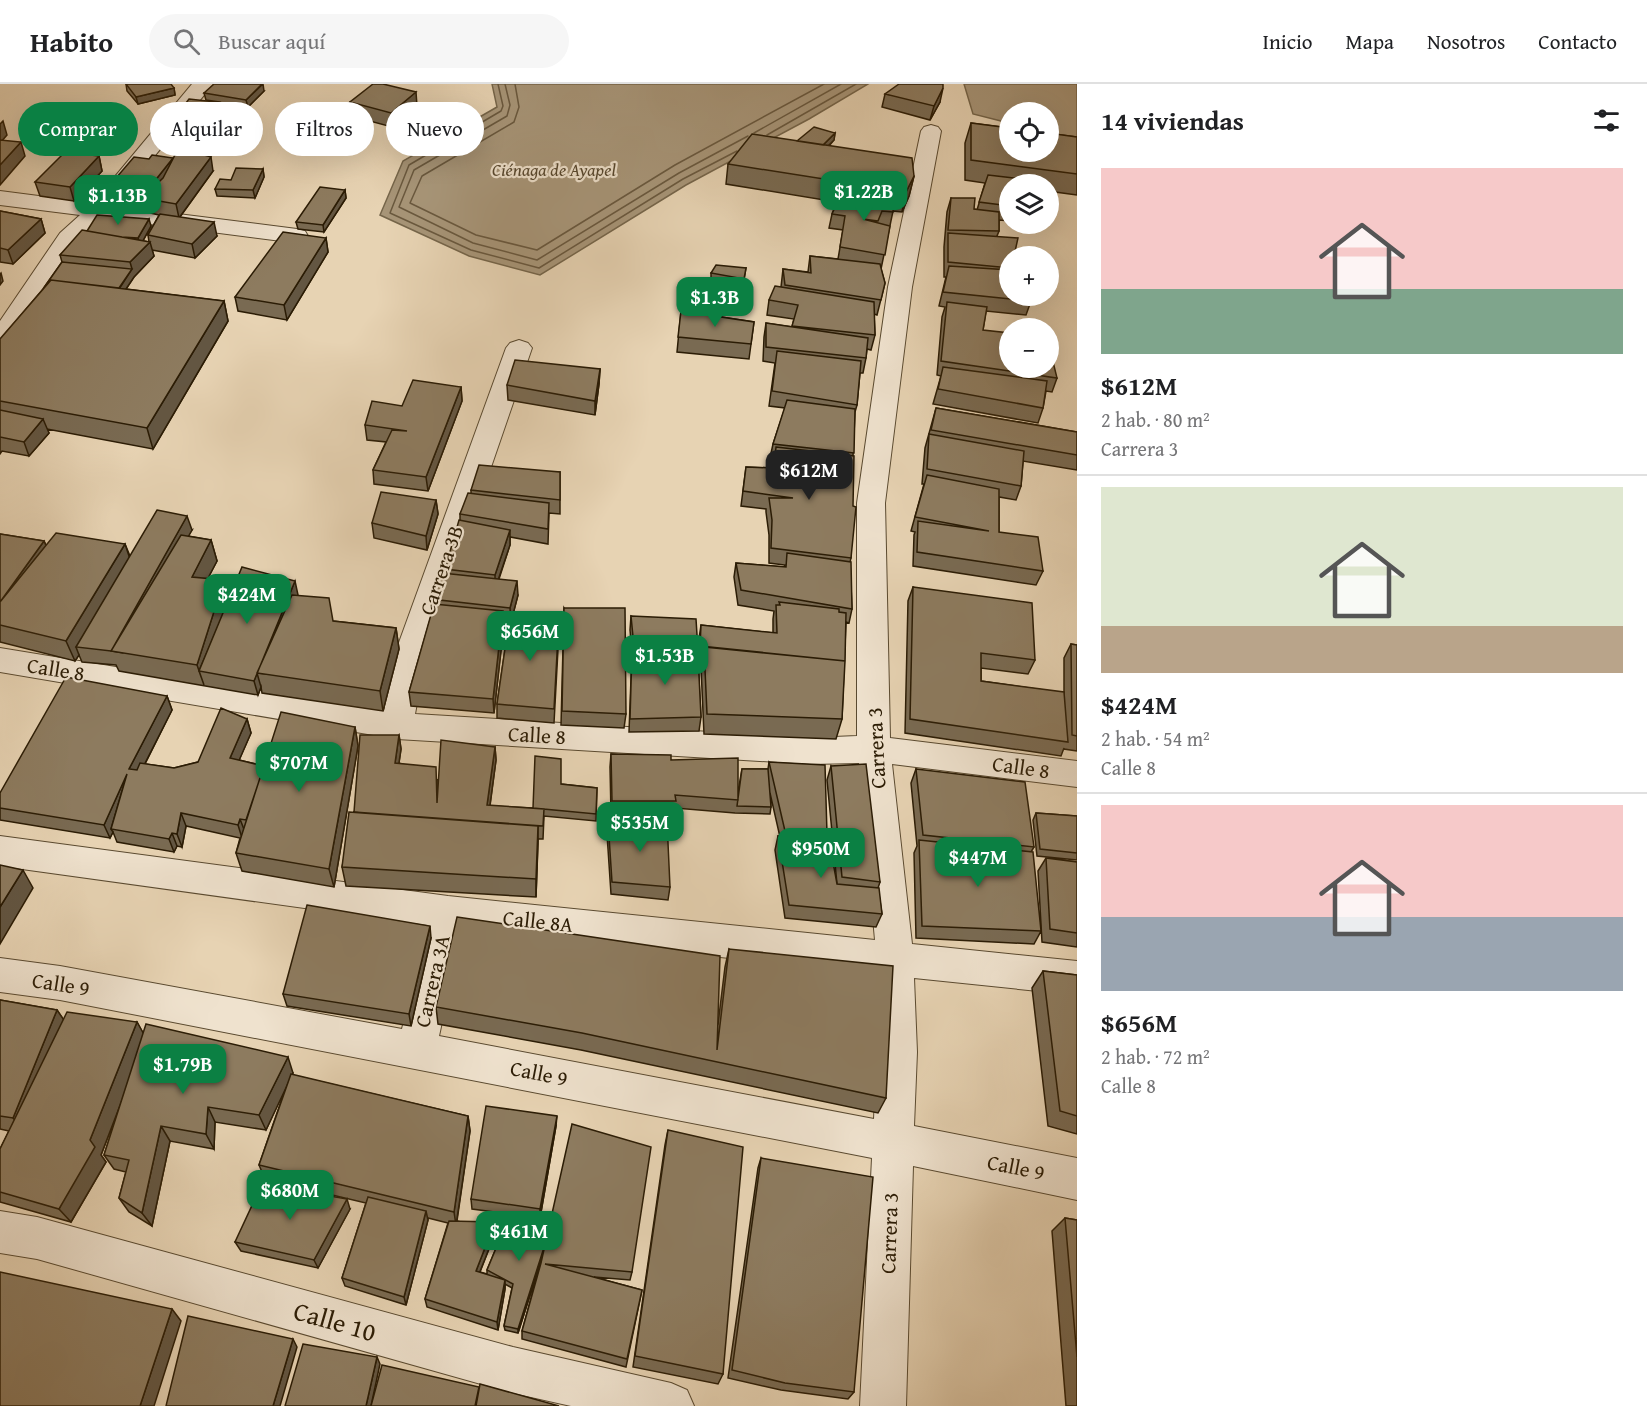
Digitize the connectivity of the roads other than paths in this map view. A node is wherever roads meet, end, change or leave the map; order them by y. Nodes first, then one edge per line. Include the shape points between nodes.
1 (204, 84) edge
2 (931, 131) dead end
3 (0, 198) edge
4 (99, 210) junction
5 (297, 236) edge
6 (0, 339) edge
7 (519, 348) dead end
8 (0, 660) edge
9 (397, 726) junction
10 (874, 749) junction
11 (1077, 774) edge
12 (0, 851) edge
13 (448, 912) junction
14 (895, 957) junction
15 (0, 975) edge
16 (1077, 978) edge
17 (416, 1050) junction
18 (892, 1142) junction
19 (1077, 1179) edge
20 (0, 1232) edge
21 (671, 1406) edge
22 (883, 1406) edge

1 - 4 street
2 - 10 street, Carrera 3 via 900,287 871,503
3 - 4 street
4 - 5 street
4 - 6 street via 68,238
7 - 9 street, Carrera 3B via 410,659
8 - 9 street, Calle 8
9 - 10 street, Calle 8 via 810,751
10 - 11 street, Calle 8
10 - 14 street, Carrera 3
12 - 13 street, Calle 8A
13 - 14 street, Calle 8A
13 - 17 street, Carrera 3A
14 - 16 street, Calle 8A
14 - 18 street, Carrera 3 via 897,1052
15 - 17 street, Calle 9
17 - 18 street, Calle 9
18 - 19 street, Calle 9
18 - 22 street, Carrera 3
20 - 21 street, Calle 10 via 37,1238 513,1370

